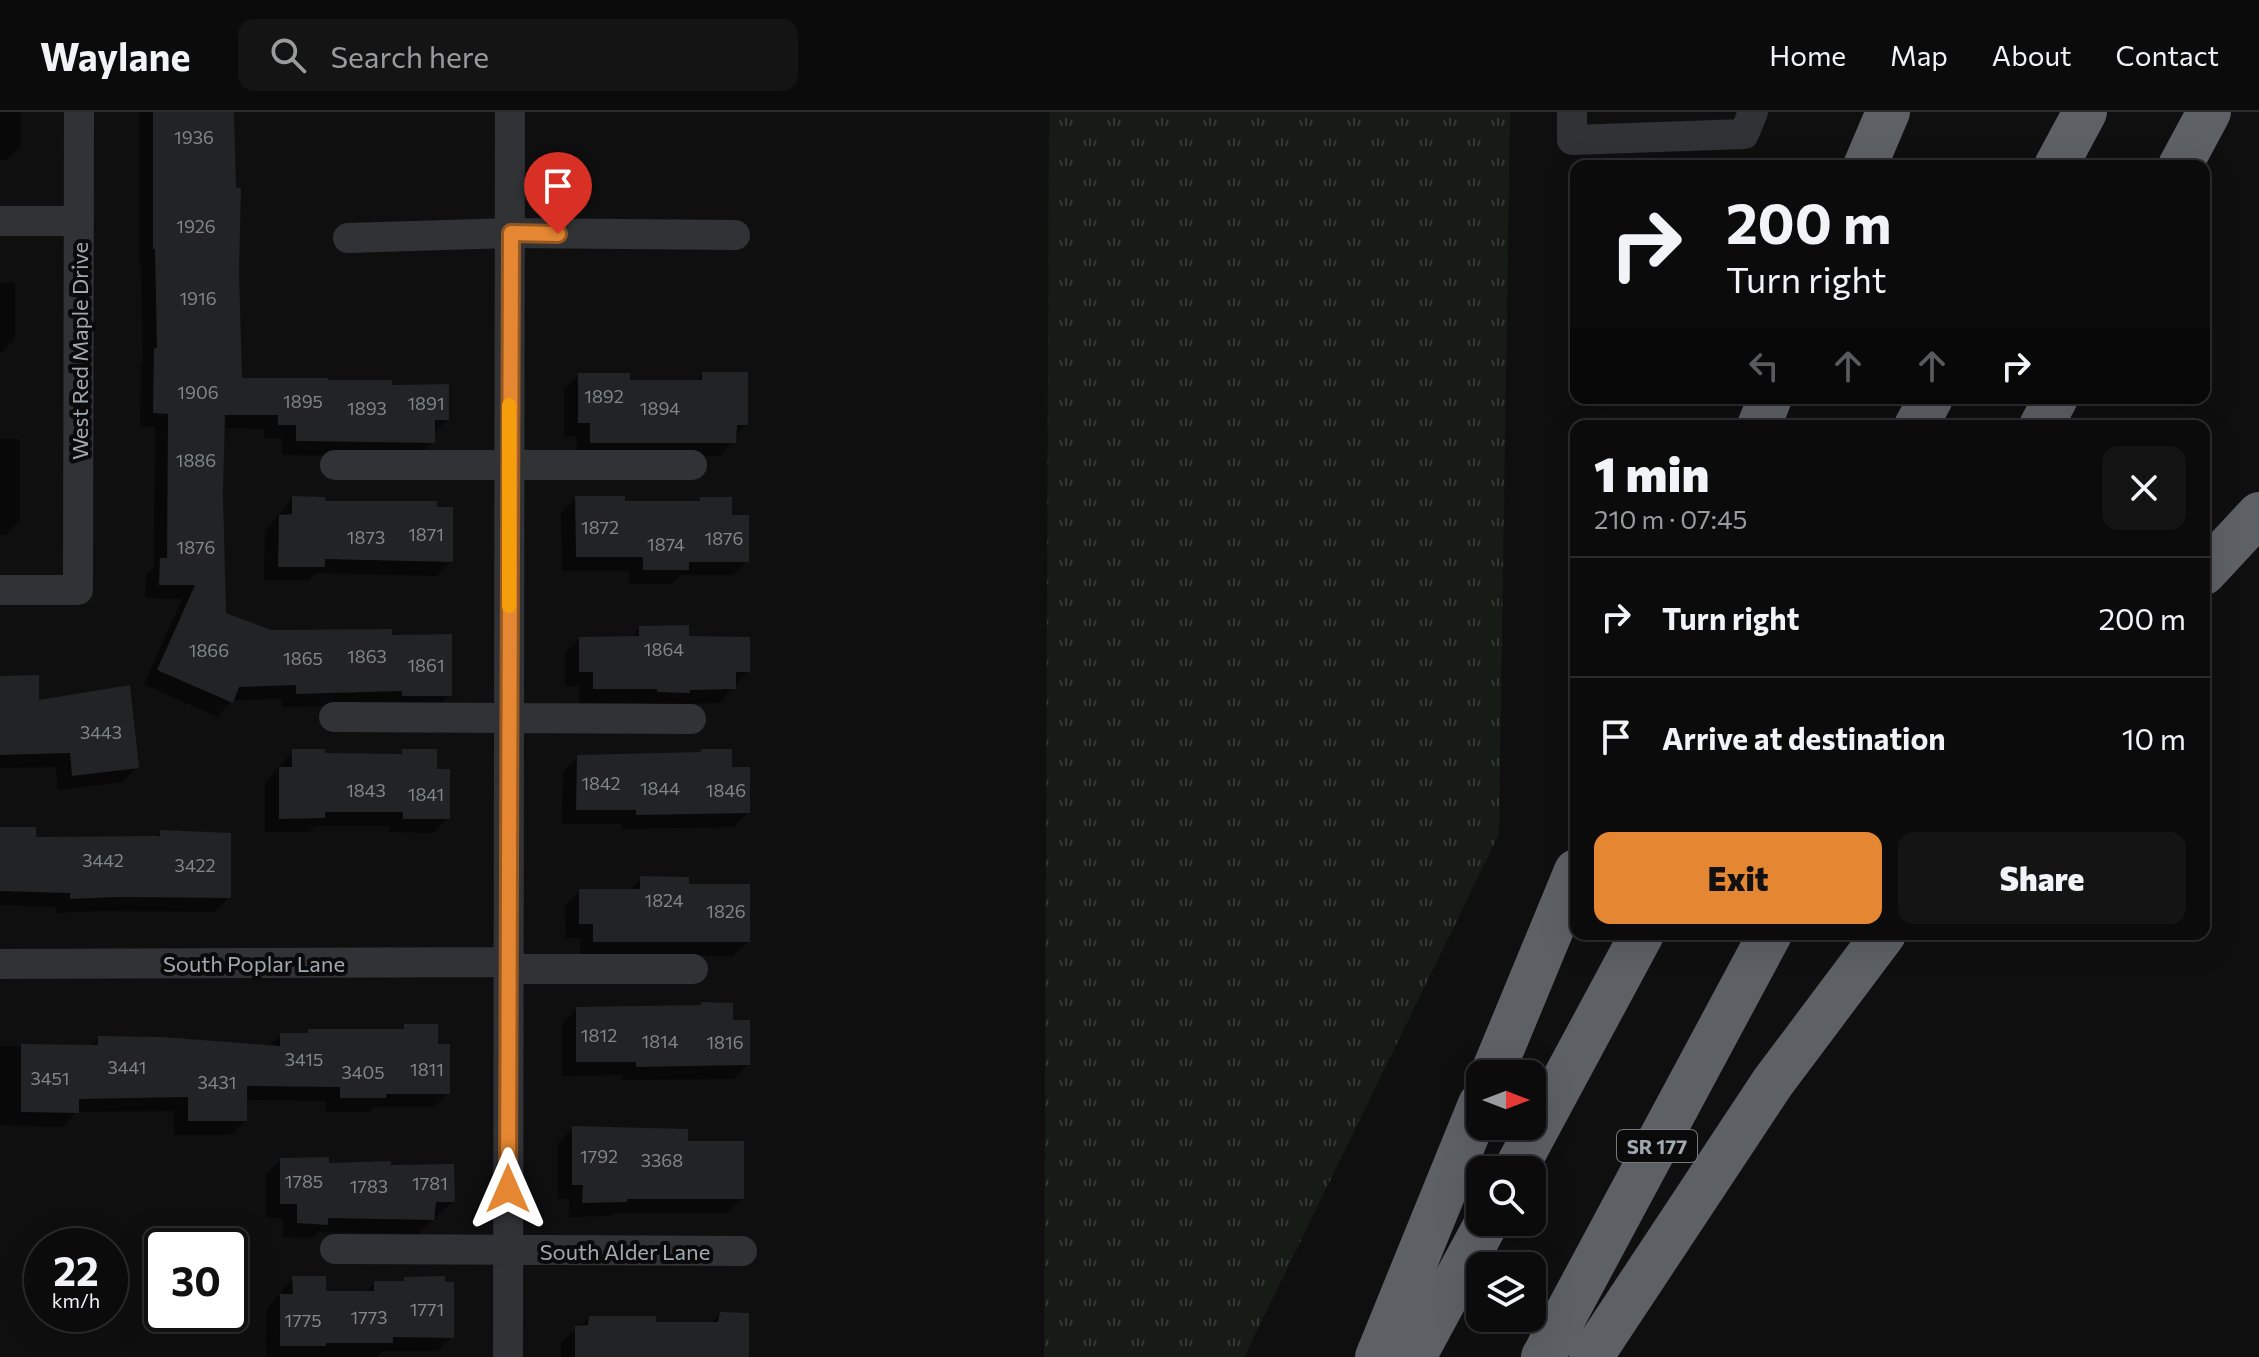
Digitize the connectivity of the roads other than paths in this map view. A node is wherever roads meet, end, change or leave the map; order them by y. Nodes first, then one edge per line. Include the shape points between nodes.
1 (79, 112) edge
2 (510, 112) edge
3 (1572, 112) edge
4 (1753, 112) edge
5 (1888, 112) edge
6 (2085, 112) edge
7 (2209, 112) edge
8 (1868, 160) edge
9 (2059, 160) edge
10 (2183, 160) edge
11 (0, 221) edge
12 (79, 221) junction
13 (511, 233) junction
14 (735, 235) dead end
15 (348, 238) dead end
16 (335, 465) dead end
17 (509, 465) junction
18 (692, 465) dead end
19 (2259, 514) edge
20 (2210, 567) edge
21 (0, 590) edge
22 (334, 717) dead end
23 (509, 719) junction
24 (691, 719) dead end
25 (1570, 886) edge
26 (1639, 940) edge
27 (1767, 940) edge
28 (1880, 940) edge
29 (0, 964) edge
30 (509, 966) junction
31 (693, 969) dead end
32 (1498, 1060) edge
33 (1466, 1138) edge
34 (1523, 1156) edge
35 (1479, 1236) edge
36 (335, 1249) dead end
37 (508, 1251) junction
38 (742, 1251) dead end
39 (508, 1357) edge
40 (1377, 1357) edge
41 (1414, 1357) edge
42 (1543, 1357) edge
43 (1591, 1357) edge

1 - 12 street, West Red Maple Drive
2 - 13 street
3 - 4 street via 1572,140 1744,134
5 - 8 highway
6 - 9 highway
7 - 10 highway
11 - 12 street
12 - 21 street, West Red Maple Drive via 78,590
13 - 14 street
13 - 15 street
13 - 17 street
16 - 17 street
17 - 18 street
17 - 23 street
19 - 20 highway
22 - 23 street
23 - 24 street
23 - 30 street
25 - 32 highway
26 - 34 highway
27 - 42 highway, SR 177
28 - 43 highway via 1773,1082
29 - 30 street, South Poplar Lane
30 - 31 street, South Poplar Lane
30 - 37 street
33 - 40 highway
35 - 41 highway
36 - 37 street, South Alder Lane
37 - 38 street, South Alder Lane
37 - 39 street

